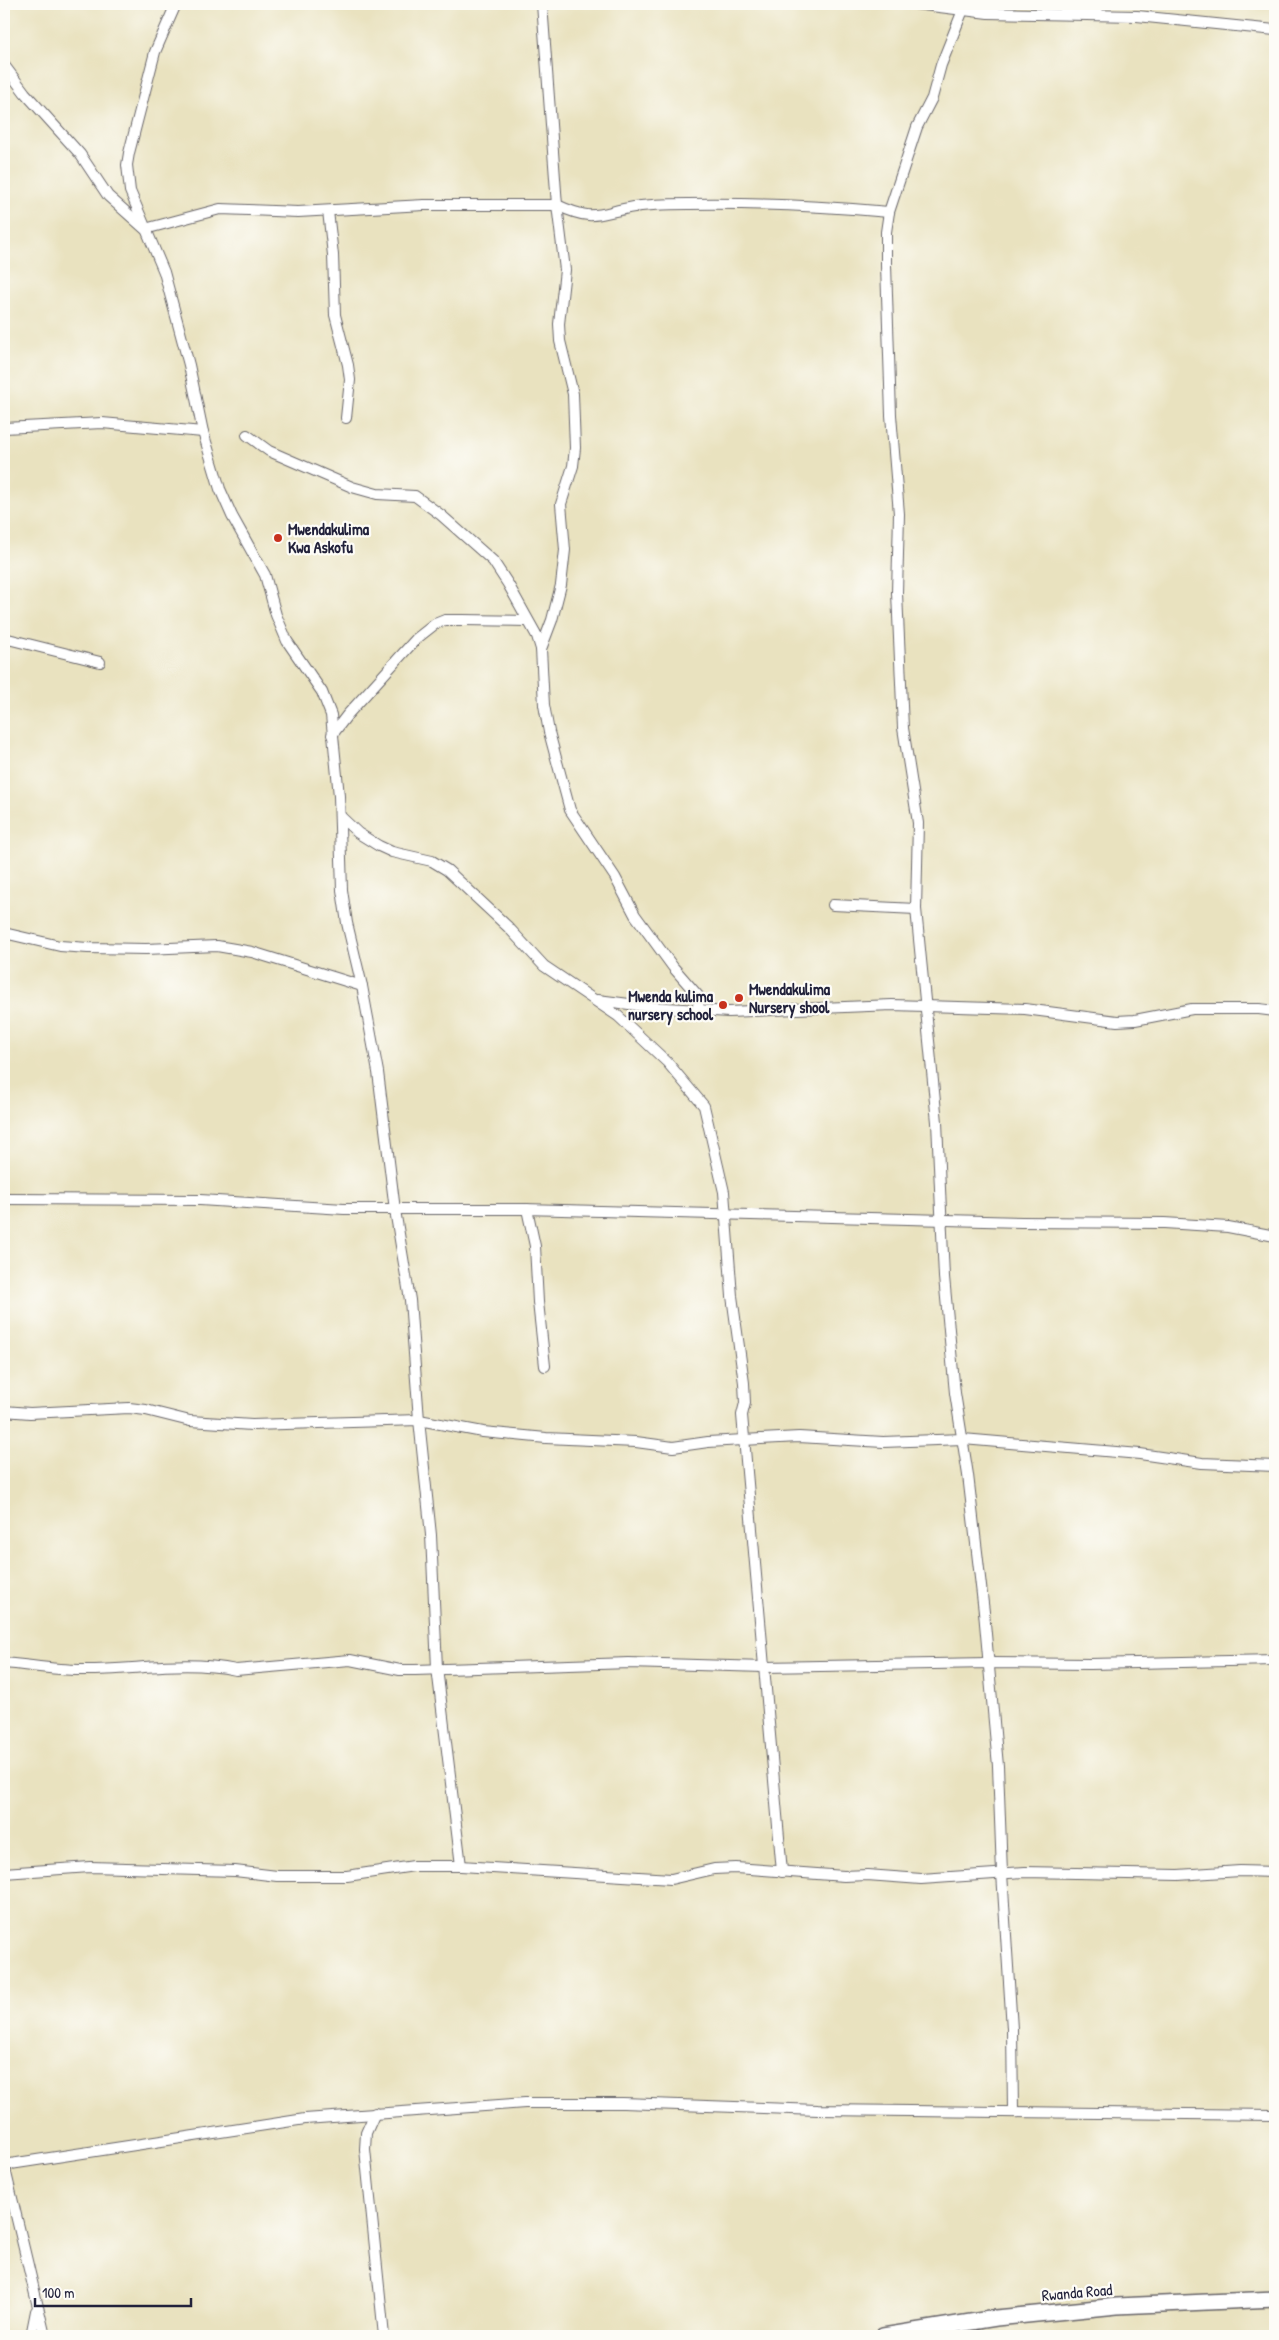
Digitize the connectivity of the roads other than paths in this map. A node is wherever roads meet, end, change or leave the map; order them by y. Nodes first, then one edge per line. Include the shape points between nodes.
1 (176, 4) edge
2 (542, 4) edge
3 (915, 4) edge
4 (1099, 4) edge
5 (963, 10) junction
6 (1096, 15) junction
7 (1275, 30) edge
8 (4, 65) edge
9 (557, 205) junction
10 (328, 212) junction
11 (889, 212) junction
12 (146, 229) junction
13 (346, 418) dead end
14 (4, 428) edge
15 (203, 432) junction
16 (247, 434) dead end
17 (528, 621) junction
18 (4, 638) edge
19 (541, 649) junction
20 (100, 662) dead end
21 (332, 735) junction
22 (340, 816) junction
23 (833, 905) dead end
24 (916, 909) junction
25 (4, 933) edge
26 (362, 986) junction
27 (594, 999) junction
28 (926, 1007) junction
29 (697, 1010) junction
30 (1275, 1011) edge
31 (4, 1198) edge
32 (527, 1209) junction
33 (395, 1210) junction
34 (726, 1213) junction
35 (943, 1219) junction
36 (1275, 1236) edge
37 (545, 1366) dead end
38 (4, 1410) edge
39 (419, 1420) junction
40 (746, 1439) junction
41 (963, 1440) junction
42 (1275, 1466) edge
43 (1275, 1660) edge
44 (989, 1663) junction
45 (4, 1664) edge
46 (764, 1667) junction
47 (437, 1668) junction
48 (461, 1866) junction
49 (782, 1872) junction
50 (1275, 1872) edge
51 (4, 1873) edge
52 (1002, 1873) junction
53 (1013, 2111) junction
54 (375, 2113) junction
55 (1275, 2115) edge
56 (4, 2165) edge
57 (1275, 2299) edge
58 (36, 2308) junction
59 (31, 2336) edge
60 (45, 2336) edge
61 (384, 2336) edge
62 (883, 2336) edge

1 - 12 street via 155,52 127,165 130,191
2 - 9 street
3 - 5 street
4 - 6 street
5 - 6 street via 1029,16
5 - 11 street via 932,98 917,127
6 - 7 street
8 - 12 street via 80,154 108,196
9 - 10 street via 424,205
9 - 11 street via 576,214 590,216 635,207 686,204 779,204
9 - 19 street via 564,270 560,340 573,394 575,448 561,504 565,550 560,585
10 - 12 street via 220,209
10 - 13 street via 335,315 350,380
11 - 24 street via 886,266 891,415 899,514 897,594 903,728 918,823
12 - 15 street via 164,272 178,320
14 - 15 street via 102,423
15 - 21 street via 220,489 265,575 287,641 328,703
16 - 17 street via 269,451 352,487 377,494 415,496 426,502 493,561
17 - 19 street
17 - 21 street via 445,620 425,629
18 - 20 street
19 - 29 street via 548,732 570,810 615,877 635,915 700,998
21 - 22 street
22 - 26 street via 342,890
22 - 27 street via 379,846 432,861 447,870 544,966
23 - 24 street
24 - 28 street
25 - 26 street via 60,946 88,948 218,946 252,952
26 - 33 street via 378,1072
27 - 29 street
27 - 34 street via 618,1016 668,1062 704,1106
28 - 29 street
28 - 30 street via 1025,1008 1117,1021 1192,1009
28 - 35 street
31 - 33 street via 200,1200
32 - 33 street
32 - 34 street
32 - 37 street via 535,1246
33 - 39 street via 410,1300
34 - 35 street
34 - 40 street via 732,1296 744,1383 742,1414
35 - 36 street via 1228,1227
35 - 41 street via 944,1277 955,1394
38 - 39 street via 30,1414 129,1408 190,1421 252,1425
39 - 40 street via 483,1432 673,1447
39 - 47 street via 431,1535
40 - 41 street via 799,1436 883,1442
40 - 46 street
41 - 42 street via 1140,1454 1202,1464
41 - 44 street
43 - 44 street
44 - 46 street
44 - 52 street via 1001,1812
45 - 47 street via 80,1670 171,1665 236,1670 350,1660 400,1670
46 - 47 street via 663,1663
46 - 49 street
47 - 48 street
48 - 49 street via 671,1880 714,1869
48 - 51 street via 414,1866 347,1876 90,1867
49 - 52 street via 921,1879
50 - 52 street via 1178,1875
52 - 53 street via 1012,2029
53 - 54 street via 525,2103
53 - 55 street
54 - 56 street via 305,2119
54 - 61 street via 366,2133 364,2149
56 - 58 street via 32,2276
57 - 62 highway, Rwanda Road via 1117,2306 1014,2316
58 - 59 street
58 - 60 street

